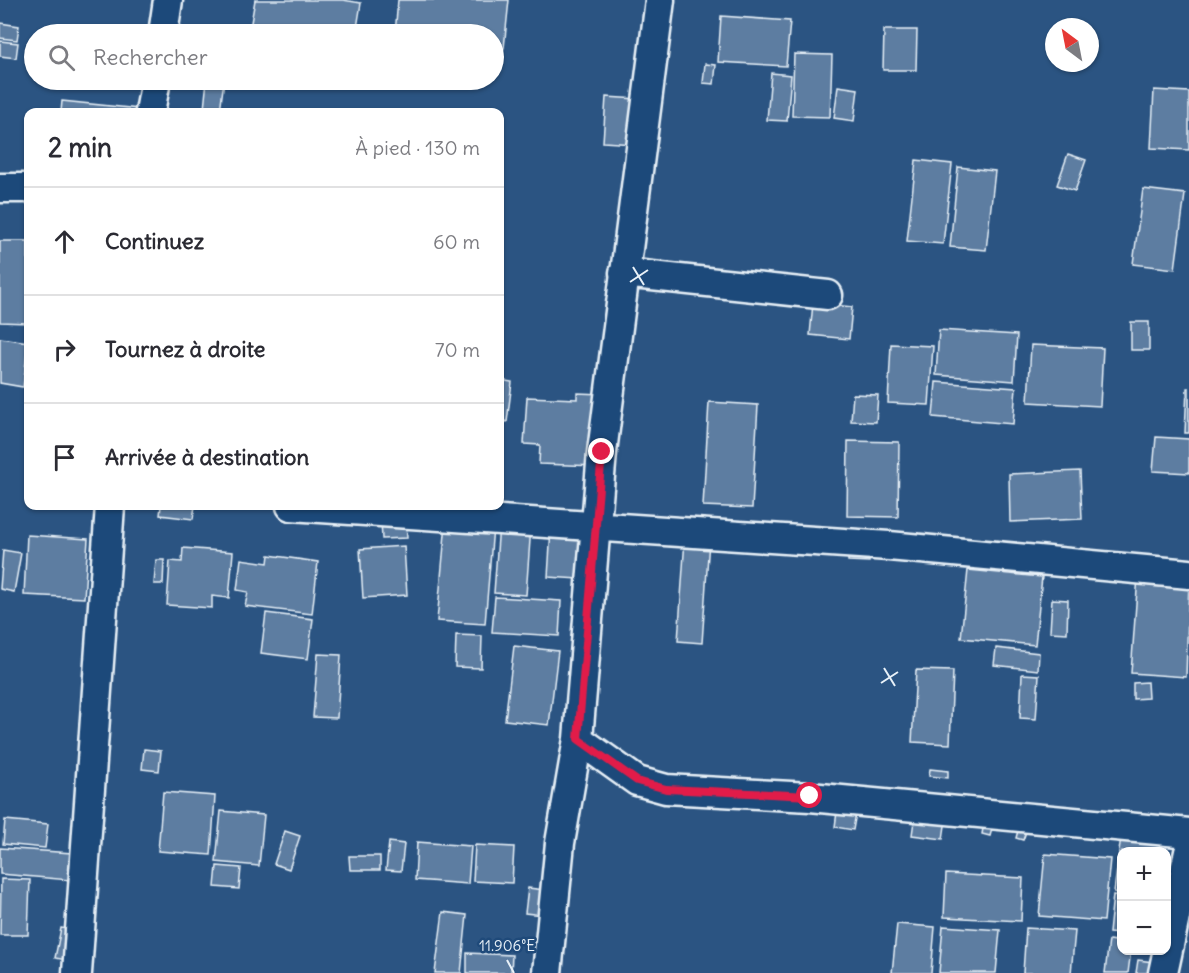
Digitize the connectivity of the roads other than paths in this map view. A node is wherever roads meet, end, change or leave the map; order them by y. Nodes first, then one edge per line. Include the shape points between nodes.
1 (168, 0) edge
2 (660, 0) edge
3 (164, 24) edge
4 (154, 90) edge
5 (151, 108) edge
6 (0, 188) edge
7 (24, 188) edge
8 (624, 273) junction
9 (828, 295) dead end
10 (110, 510) edge
11 (352, 510) edge
12 (596, 526) junction
13 (1189, 574) edge
14 (578, 739) junction
15 (1189, 833) edge
16 (1189, 852) edge
17 (76, 973) edge
18 (548, 973) edge
19 (1163, 973) edge

1 - 3 street
2 - 8 street
4 - 5 street
6 - 7 street
8 - 9 street
8 - 12 street
10 - 17 street
11 - 12 street
12 - 13 street via 889,546
12 - 14 street
14 - 15 street via 637,781 666,789 810,796
14 - 18 street via 560,843
16 - 19 street

